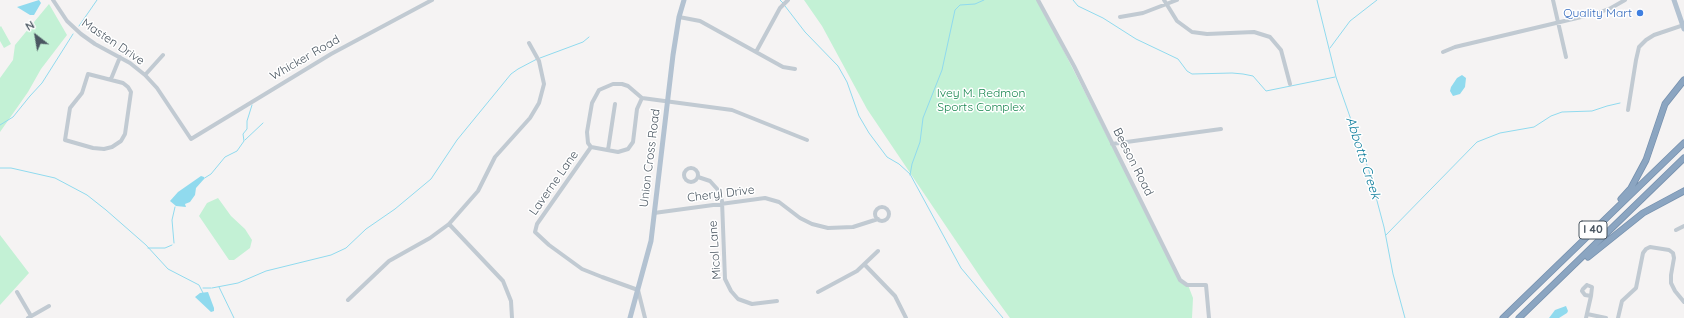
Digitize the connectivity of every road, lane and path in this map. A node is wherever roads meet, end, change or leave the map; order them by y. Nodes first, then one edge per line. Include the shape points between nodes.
1 (53, 0) edge
2 (432, 0) edge
3 (684, 0) edge
4 (788, 0) edge
5 (1038, 0) edge
6 (1178, 0) edge
7 (1553, 0) edge
8 (1624, 0) edge
9 (1674, 0) edge
10 (1165, 2) edge
11 (679, 17) junction
12 (1120, 17) dead end
13 (1559, 22) junction
14 (1684, 27) edge
15 (529, 43) dead end
16 (756, 52) junction
17 (1443, 52) dead end
18 (164, 55) dead end
19 (120, 57) junction
20 (1566, 57) dead end
21 (795, 69) dead end
22 (145, 75) junction
23 (111, 80) junction
24 (1684, 80) edge
25 (1290, 84) dead end
26 (642, 98) junction
27 (667, 100) junction
28 (615, 104) dead end
29 (1628, 110) dead end
30 (1221, 130) dead end
31 (191, 139) joint
32 (807, 140) dead end
33 (1684, 143) edge
34 (1112, 144) junction
35 (591, 147) junction
36 (608, 150) junction
37 (1684, 158) edge
38 (698, 177) dead end
39 (1684, 191) edge
40 (722, 203) junction
41 (654, 213) junction
42 (878, 219) dead end
43 (449, 224) junction
44 (1684, 226) edge
45 (1676, 230) dead end
46 (1586, 237) junction
47 (878, 251) dead end
48 (865, 265) junction
49 (638, 290) junction
50 (1548, 291) junction
51 (17, 292) dead end
52 (818, 292) dead end
53 (1684, 293) edge
54 (1591, 296) dead end
55 (1679, 296) junction
56 (348, 300) dead end
57 (777, 301) dead end
58 (1684, 302) edge
59 (49, 306) dead end
60 (1587, 316) edge
61 (29, 317) edge
62 (512, 318) edge
63 (630, 318) edge
64 (645, 318) edge
65 (906, 318) edge
66 (1209, 318) edge
67 (1503, 318) edge
68 (1519, 318) edge
69 (1606, 318) edge
70 (1618, 318) edge

1 - 19 street, Masten Drive via 81,34
2 - 31 street, Whicker Road via 331,54
3 - 11 main road, Union Cross Road
4 - 16 street via 780,8
5 - 34 street, Beeson Road
6 - 10 street
7 - 13 street
8 - 13 street via 1604,12
9 - 14 main road
10 - 12 street via 1138,14
10 - 25 street via 1177,21 1192,32 1254,32 1270,37 1281,50
11 - 16 street via 700,21
11 - 27 main road, Union Cross Road
13 - 17 street
13 - 20 street
14 - 29 street via 1654,35 1640,47
15 - 43 street via 539,61 543,78 540,103 495,157 472,200
16 - 21 street via 783,67
18 - 22 street
19 - 22 street, Masten Drive
19 - 23 street
22 - 31 street, Masten Drive via 157,88
23 - 23 street via 126,84 131,92 126,130 121,141 104,149 65,140 70,108 82,93 88,74
24 - 46 highway via 1665,104 1646,160 1631,188
26 - 27 street
26 - 35 street via 633,89 622,84 613,84 599,90 592,103 589,118 587,140
26 - 36 street via 637,109 631,146 623,152
27 - 32 street via 732,110
27 - 41 main road, Union Cross Road
28 - 36 street
30 - 34 street
33 - 46 highway, I 40
34 - 66 street, Beeson Road via 1180,280 1186,285 1206,285
35 - 36 street
35 - 49 street, Laverne Lane via 537,224 535,232 548,245 582,269
37 - 50 highway, I 40
38 - 40 street via 715,186
39 - 50 highway via 1643,213
40 - 41 street, Cheryl Drive
40 - 42 street, Cheryl Drive via 765,198 779,202 812,224 828,228 853,226
40 - 57 street, Micol Lane via 725,279 728,287 738,299 748,303
41 - 49 main road, Union Cross Road via 651,241
43 - 56 street via 389,261
43 - 62 street via 502,281 511,301
44 - 45 street
46 - 67 highway, I 40
47 - 48 street
48 - 52 street
48 - 65 street via 895,296
49 - 63 main road, Union Cross Road
49 - 64 street
50 - 68 highway, I 40
51 - 61 street
53 - 55 street
54 - 60 street
55 - 58 street
55 - 70 street via 1671,283 1673,253 1650,247 1643,253 1636,288 1622,301
59 - 61 street
60 - 69 street

